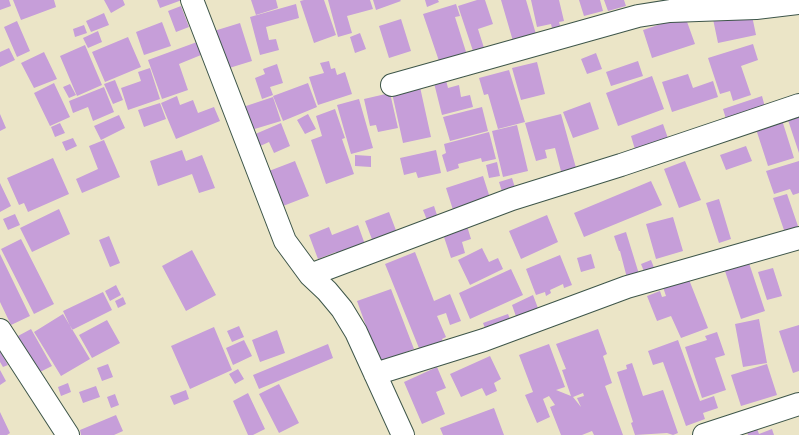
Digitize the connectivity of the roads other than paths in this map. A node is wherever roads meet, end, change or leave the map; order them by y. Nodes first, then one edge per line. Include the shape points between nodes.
1 (192, 0) edge
2 (799, 3) edge
3 (392, 85) dead end
4 (799, 105) edge
5 (799, 238) edge
6 (310, 275) junction
7 (0, 330) edge
8 (375, 374) junction
9 (799, 404) edge
10 (68, 435) edge
11 (403, 435) edge
12 (704, 435) edge

1 - 6 street via 276,222 285,241
2 - 3 street via 756,8 670,11 638,16
4 - 6 street via 512,199
5 - 8 street via 627,287 484,340
6 - 8 street via 342,309 356,332
7 - 10 street
8 - 11 street
9 - 12 street

